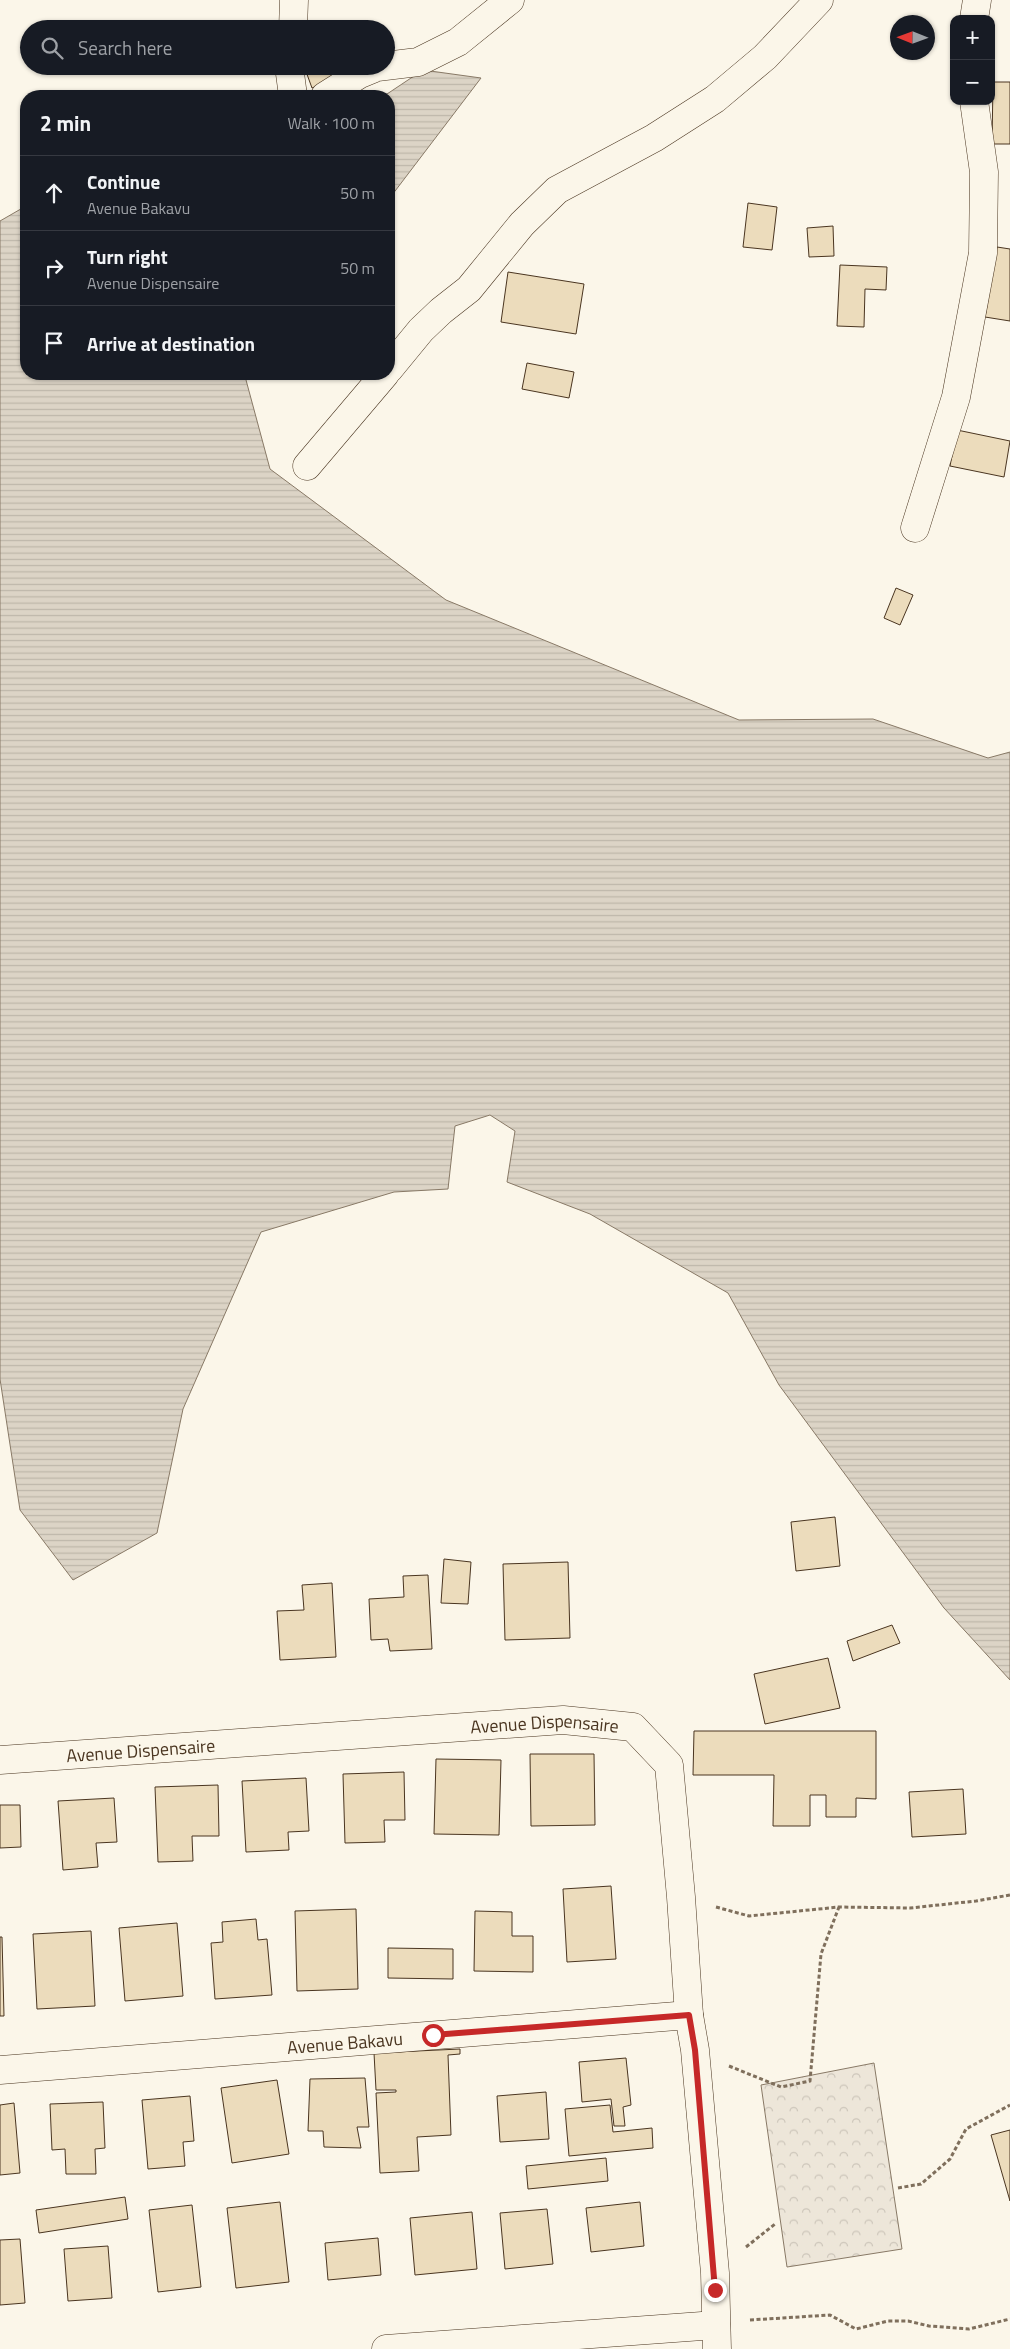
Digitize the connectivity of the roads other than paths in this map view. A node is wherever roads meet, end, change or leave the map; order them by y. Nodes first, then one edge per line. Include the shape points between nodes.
1 (294, 0) edge
2 (510, 0) edge
3 (819, 0) edge
4 (977, 0) edge
5 (975, 15) edge
6 (293, 20) edge
7 (395, 65) edge
8 (290, 75) edge
9 (358, 75) edge
10 (292, 90) edge
11 (335, 90) edge
12 (975, 105) edge
13 (395, 362) edge
14 (380, 380) edge
15 (307, 466) dead end
16 (915, 528) dead end
17 (0, 1760) edge
18 (689, 2015) junction
19 (0, 2070) edge
20 (717, 2337) edge
21 (386, 2349) edge

1 - 6 street
2 - 7 street via 458,42 418,62
3 - 13 street via 765,57 715,99 654,138 557,190 522,224 469,289 440,311
4 - 5 street
8 - 10 street
9 - 11 street
12 - 16 street via 984,172 983,253 956,397
14 - 15 street
17 - 18 street, Avenue Dispensaire via 563,1720 633,1728 668,1765
18 - 19 street, Avenue Bakavu
18 - 20 street, Avenue Dispensaire via 715,2273
20 - 21 street

